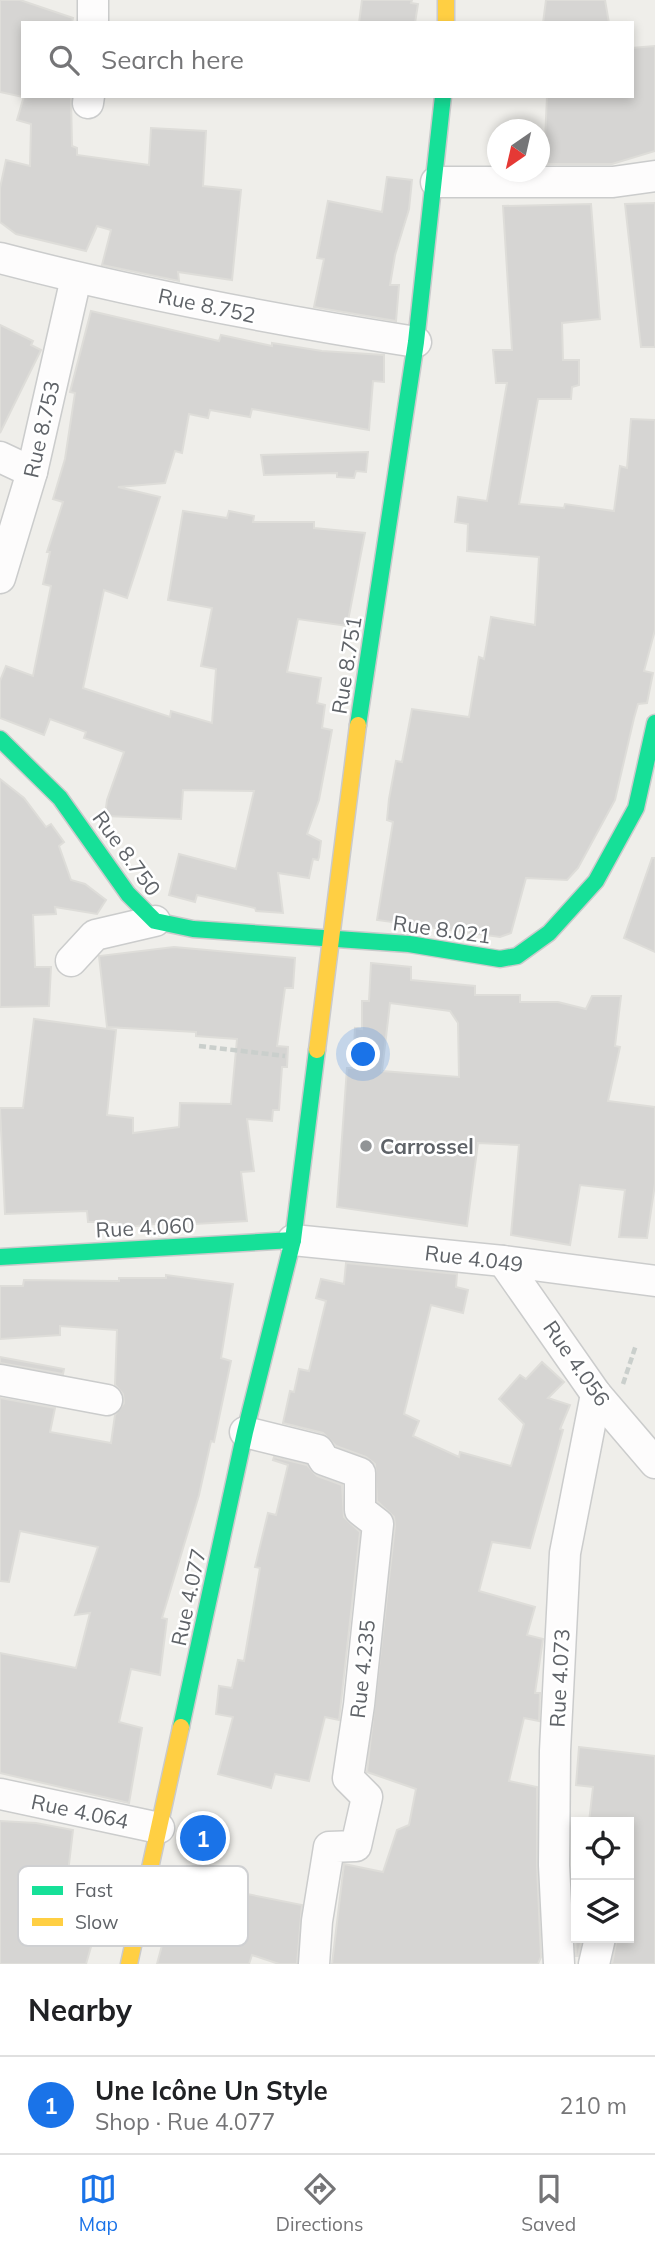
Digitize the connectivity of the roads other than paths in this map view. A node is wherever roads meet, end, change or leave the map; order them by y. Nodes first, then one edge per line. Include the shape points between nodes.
1 (93, 0) edge
2 (446, 0) edge
3 (93, 21) edge
4 (446, 21) edge
5 (443, 98) edge
6 (655, 176) edge
7 (436, 182) junction
8 (0, 257) edge
9 (76, 278) junction
10 (416, 342) junction
11 (0, 457) edge
12 (32, 472) junction
13 (0, 578) edge
14 (655, 723) edge
15 (0, 740) edge
16 (646, 807) edge
17 (155, 921) junction
18 (333, 937) junction
19 (71, 961) dead end
20 (293, 1240) junction
21 (0, 1256) edge
22 (503, 1261) junction
23 (655, 1281) edge
24 (0, 1380) edge
25 (107, 1400) dead end
26 (605, 1405) junction
27 (245, 1432) junction
28 (655, 1463) edge
29 (0, 1794) edge
30 (159, 1828) junction
31 (151, 1866) edge
32 (565, 1870) edge
33 (599, 1943) edge
34 (133, 1946) edge
35 (129, 1964) edge
36 (314, 1964) edge
37 (559, 1964) edge
38 (594, 1964) edge

1 - 3 street
2 - 4 main road
5 - 7 main road, Rue 8.751
6 - 7 street via 613,181
7 - 10 main road, Rue 8.751
8 - 9 street, Rue 8.752
9 - 10 street, Rue 8.752 via 285,322
9 - 12 street, Rue 8.753
10 - 18 main road, Rue 8.751 via 356,738
11 - 12 street
12 - 13 street, Rue 8.753
14 - 16 main road, Rue 8.021
15 - 17 main road, Rue 8.750 via 60,798 128,894
16 - 18 main road, Rue 8.021 via 589,889 549,933 517,956 500,959
17 - 18 main road, Rue 8.750 via 220,932
17 - 19 street via 95,935
18 - 20 main road, Rue 8.751
20 - 21 main road, Rue 4.060
20 - 22 street, Rue 4.049
20 - 27 main road, Rue 4.077
22 - 23 street, Rue 4.049
22 - 26 street, Rue 4.056
24 - 25 street
26 - 28 street, Rue 4.056
26 - 32 street, Rue 4.073 via 565,1553 555,1752
27 - 30 main road, Rue 4.077
27 - 36 street, Rue 4.235 via 317,1450 324,1460 360,1473 360,1510 378,1524 348,1778 367,1797 356,1846 329,1847
29 - 30 street, Rue 4.064
30 - 31 main road, Rue 4.077
32 - 37 street, Rue 4.073
33 - 38 street
34 - 35 main road, Rue 4.077

